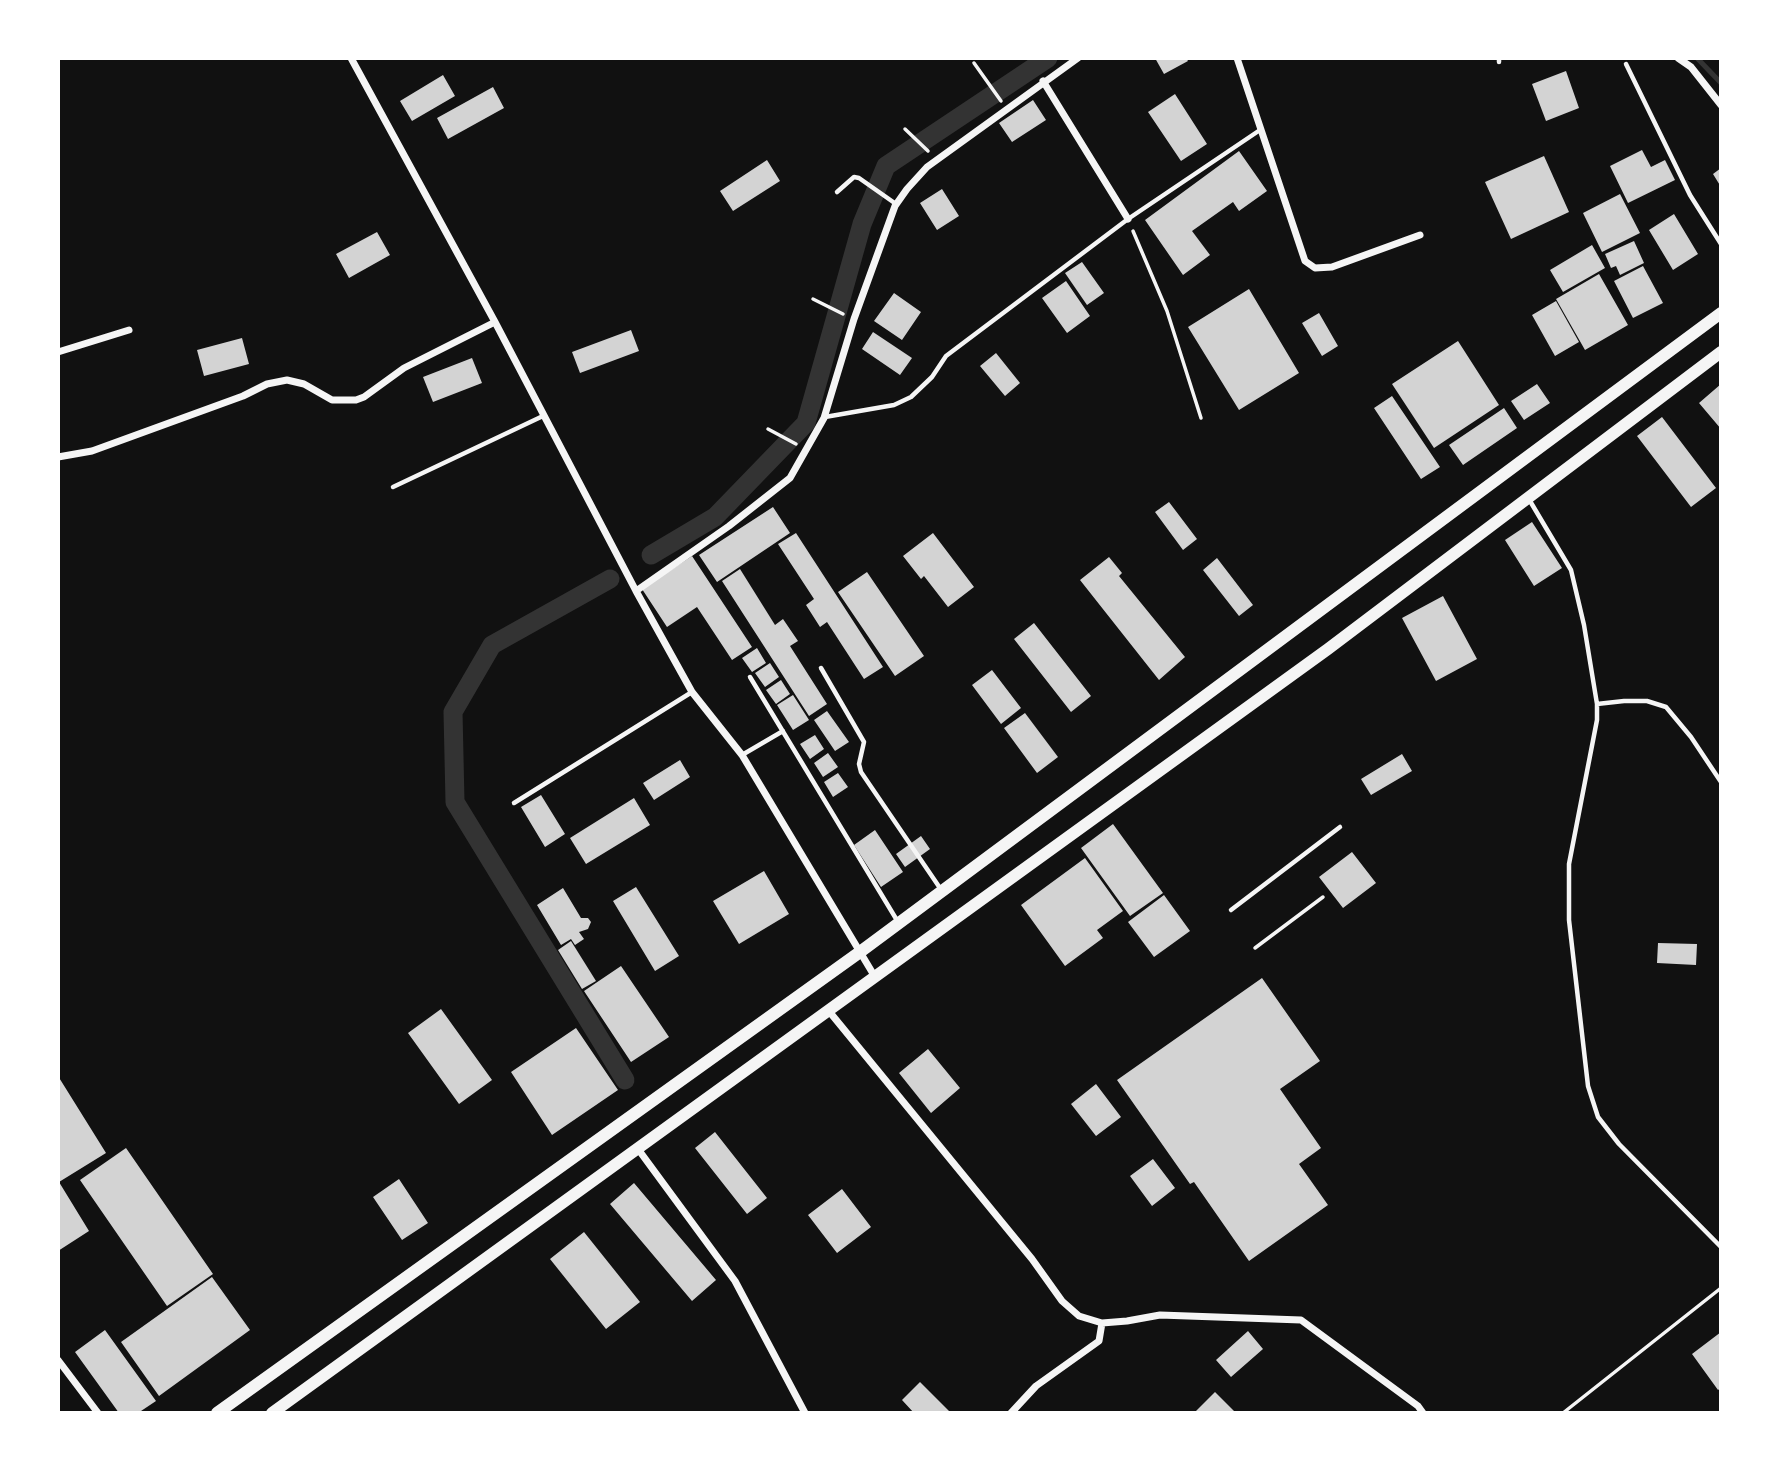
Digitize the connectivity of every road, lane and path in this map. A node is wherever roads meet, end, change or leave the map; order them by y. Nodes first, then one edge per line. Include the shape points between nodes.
1 (351, 58) edge
2 (1078, 58) edge
3 (1237, 58) edge
4 (1678, 58) edge
5 (974, 63) dead end
6 (1626, 64) dead end
7 (1043, 81) junction
8 (1721, 105) edge
9 (1006, 108) junction
10 (905, 129) dead end
11 (1261, 130) junction
12 (937, 160) junction
13 (837, 192) dead end
14 (897, 204) junction
15 (1128, 219) junction
16 (1420, 235) dead end
17 (1721, 244) edge
18 (813, 299) dead end
19 (1721, 313) edge
20 (854, 319) junction
21 (495, 322) junction
22 (129, 330) dead end
23 (58, 352) edge
24 (1721, 352) edge
25 (543, 416) junction
26 (824, 418) junction
27 (1201, 418) dead end
28 (768, 429) dead end
29 (807, 449) junction
30 (58, 457) edge
31 (393, 486) dead end
32 (1527, 497) junction
33 (636, 591) junction
34 (821, 668) dead end
35 (750, 677) dead end
36 (692, 692) junction
37 (1597, 704) junction
38 (783, 731) junction
39 (742, 755) junction
40 (1721, 782) edge
41 (514, 803) dead end
42 (1340, 827) dead end
43 (942, 891) junction
44 (1322, 897) dead end
45 (1231, 910) dead end
46 (899, 923) junction
47 (1255, 948) dead end
48 (860, 953) junction
49 (874, 976) junction
50 (828, 1010) junction
51 (638, 1149) junction
52 (1721, 1247) edge
53 (1721, 1288) edge
54 (1102, 1323) junction
55 (58, 1360) edge
56 (98, 1413) edge
57 (217, 1413) edge
58 (272, 1413) edge
59 (805, 1413) edge
60 (1012, 1413) edge
61 (1423, 1413) edge
62 (1563, 1413) edge

1 - 21 street
2 - 7 street
3 - 11 street
4 - 8 street via 1691,67
5 - 9 path
6 - 17 lane via 1690,195
7 - 9 street
7 - 15 street
9 - 12 street
10 - 12 path
11 - 15 lane
11 - 16 street via 1306,261 1315,268 1332,267
12 - 14 street
13 - 14 lane via 854,177
14 - 20 street
15 - 26 lane via 946,356 911,397
15 - 27 path via 1167,311
18 - 20 path
19 - 43 main road
20 - 26 street
21 - 25 street
21 - 30 street via 404,368 356,400 332,400 287,380 92,451
22 - 23 street
24 - 32 main road
25 - 31 lane
25 - 33 street
26 - 29 street
28 - 29 path
29 - 33 street via 790,478
32 - 37 lane via 1570,570
32 - 49 main road via 1328,649
33 - 36 street
34 - 43 lane via 864,742 861,772
35 - 38 lane
36 - 39 street
36 - 41 lane
37 - 40 lane via 1647,701 1665,707
37 - 52 lane via 1569,864 1569,920 1588,1086 1598,1117 1619,1144
38 - 39 lane
38 - 46 lane
39 - 48 street
42 - 45 lane
43 - 46 main road
44 - 47 path
46 - 48 main road
48 - 49 street
48 - 57 main road
49 - 50 main road
50 - 51 main road
50 - 54 street via 1062,1301 1079,1316
51 - 58 main road
51 - 59 street via 735,1281
53 - 62 path
54 - 60 street via 1099,1340 1036,1386
54 - 61 street via 1160,1315 1301,1320
55 - 56 street

